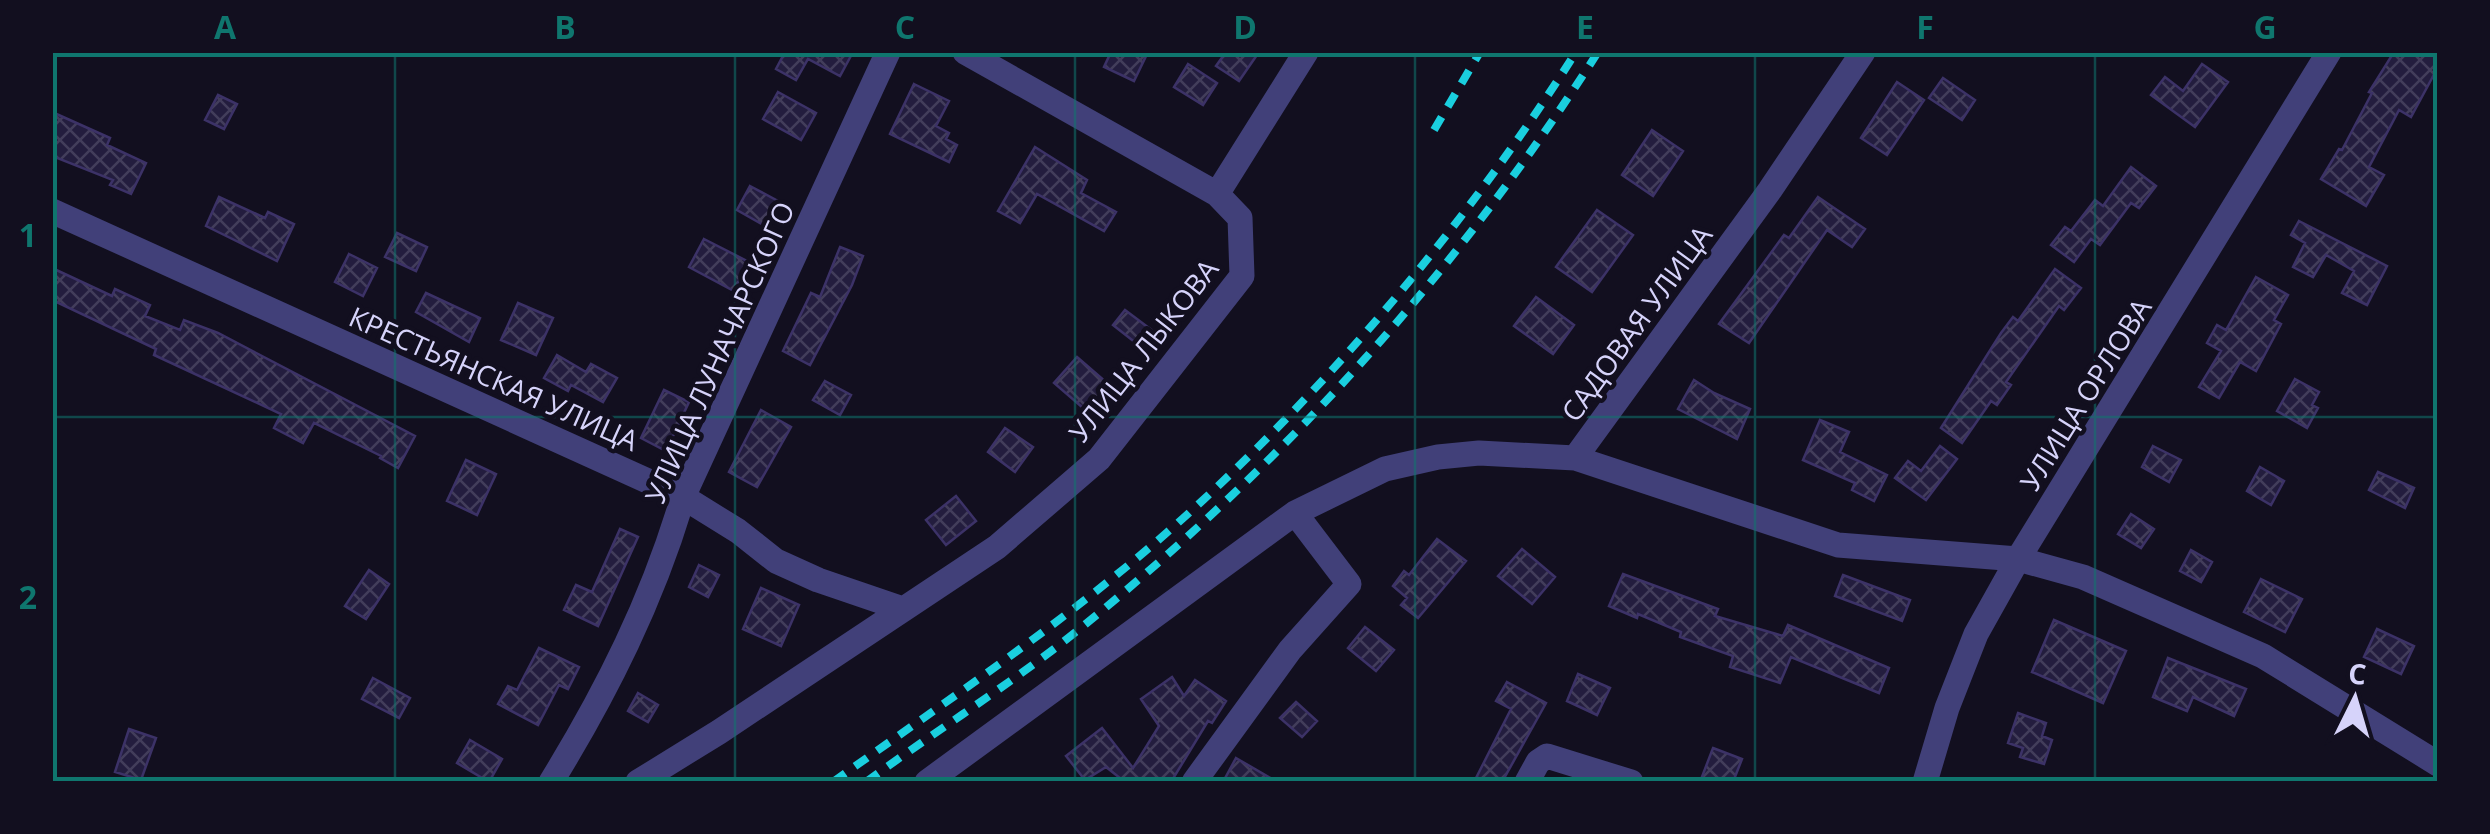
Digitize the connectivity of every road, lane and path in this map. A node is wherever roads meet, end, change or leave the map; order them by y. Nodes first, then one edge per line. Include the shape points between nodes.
1 (888, 52) edge
2 (965, 52) edge
3 (1306, 52) edge
4 (1863, 52) edge
5 (2329, 52) edge
6 (1217, 194) junction
7 (52, 212) edge
8 (1574, 458) junction
9 (684, 497) junction
10 (1295, 513) junction
11 (2018, 559) junction
12 (904, 609) junction
13 (2438, 764) edge
14 (550, 782) edge
15 (638, 782) edge
16 (927, 782) edge
17 (1194, 782) edge
18 (1527, 782) edge
19 (1631, 782) edge
20 (1924, 782) edge

1 - 9 street, УЛИЦА ЛУНАЧАРСКОГО
2 - 6 street
3 - 6 street
4 - 8 street, САДОВАЯ УЛИЦА
5 - 11 street, УЛИЦА ОРЛОВА
6 - 12 street, УЛИЦА ЛЫКОВА via 1240,218 1242,276 1100,459 997,548
7 - 9 street, КРЕСТЬЯНСКАЯ УЛИЦА
8 - 10 street, САДОВАЯ УЛИЦА via 1438,457 1385,469
8 - 11 street via 1838,545
9 - 12 street, КРЕСТЬЯНСКАЯ УЛИЦА via 776,562
9 - 14 street, УЛИЦА ЛУНАЧАРСКОГО via 630,639
10 - 16 street, САДОВАЯ УЛИЦА
10 - 17 street via 1349,584 1290,650
11 - 13 street via 2083,577 2263,656
11 - 20 street, УЛИЦА ОРЛОВА via 1976,634
12 - 15 street, УЛИЦА ЛЫКОВА
18 - 19 street via 1548,756

